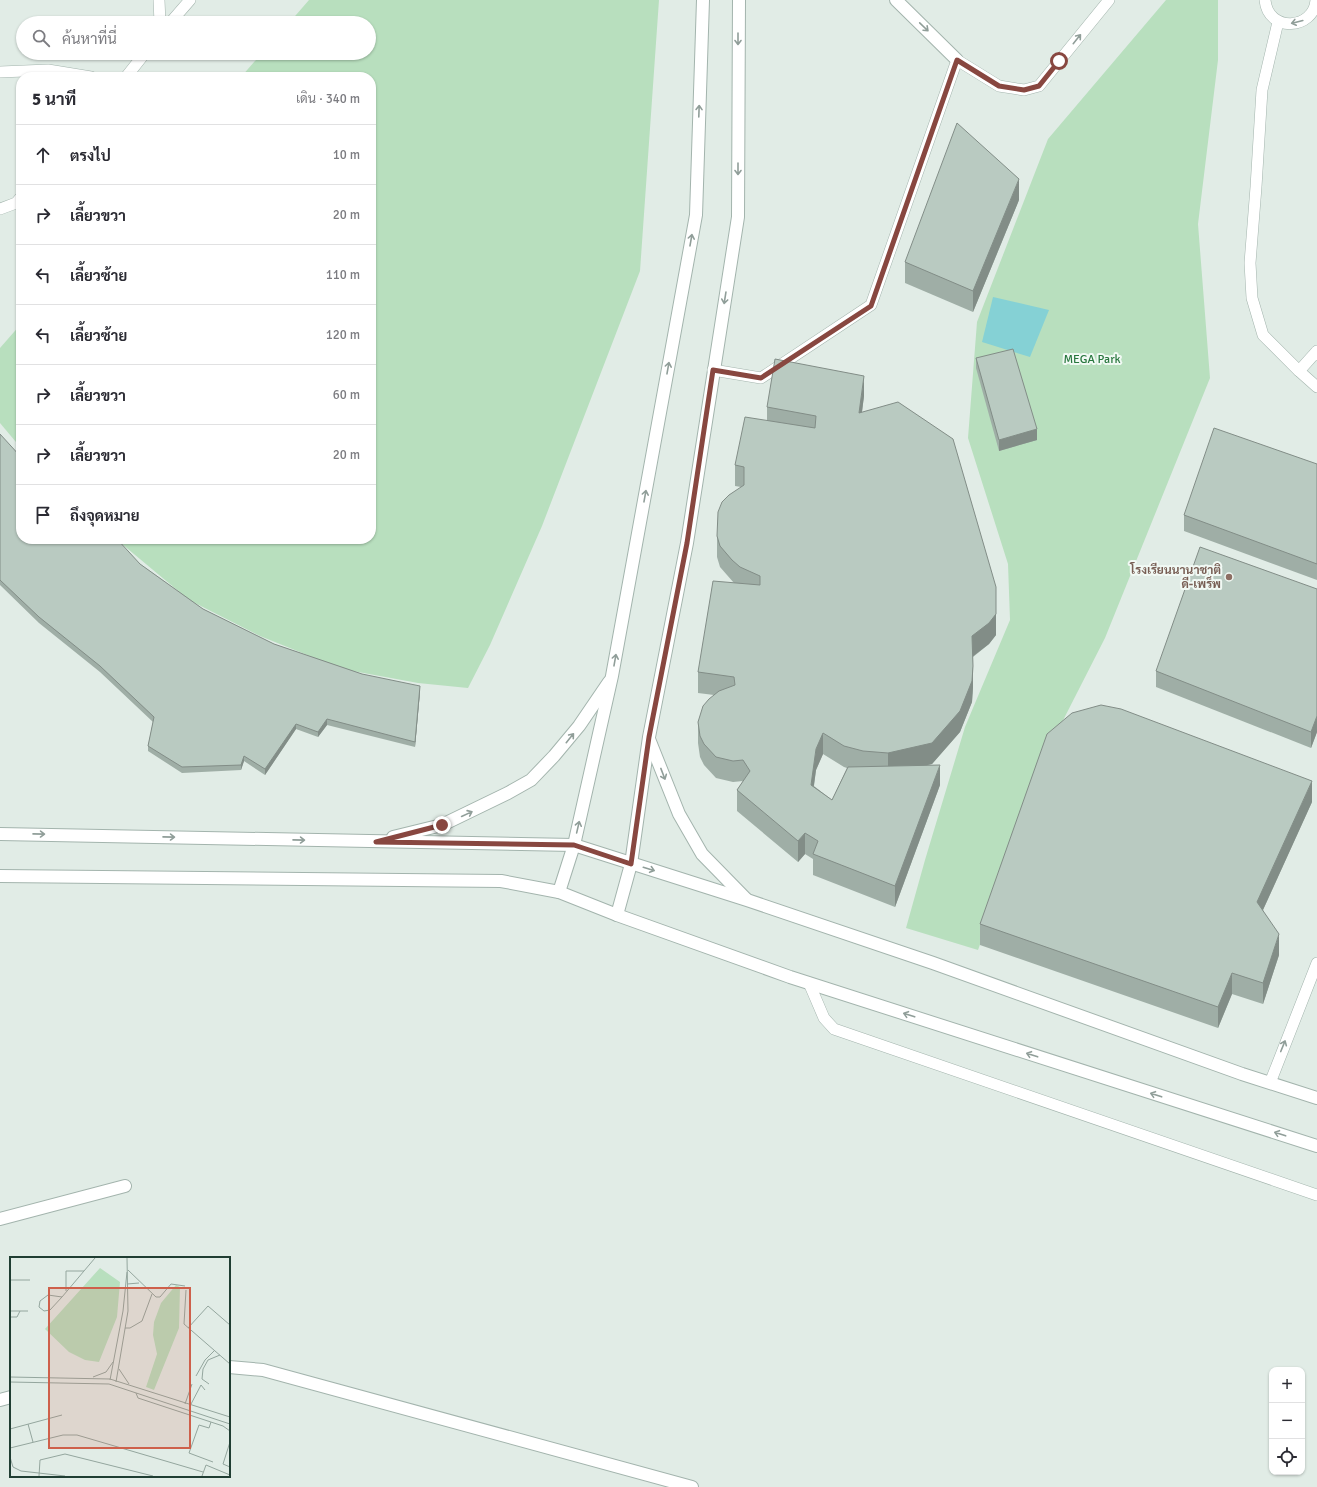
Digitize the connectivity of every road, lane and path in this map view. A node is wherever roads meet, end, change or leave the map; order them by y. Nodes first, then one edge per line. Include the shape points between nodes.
1 (159, 0) edge
2 (190, 0) edge
3 (702, 0) edge
4 (739, 0) edge
5 (896, 0) edge
6 (1109, 0) edge
7 (1265, 0) edge
8 (1316, 0) edge
9 (160, 16) edge
10 (176, 16) edge
11 (1278, 22) junction
12 (139, 60) edge
13 (957, 60) junction
14 (0, 72) edge
15 (60, 72) edge
16 (130, 72) edge
17 (16, 203) edge
18 (0, 209) edge
19 (1317, 351) edge
20 (713, 370) junction
21 (1299, 371) junction
22 (1317, 387) edge
23 (612, 676) junction
24 (649, 737) junction
25 (0, 834) edge
26 (376, 842) junction
27 (574, 845) junction
28 (631, 864) junction
29 (0, 876) edge
30 (559, 892) junction
31 (747, 900) junction
32 (617, 915) junction
33 (1317, 963) edge
34 (809, 983) junction
35 (1270, 1083) junction
36 (1317, 1098) edge
37 (1317, 1146) edge
38 (125, 1186) dead end
39 (1317, 1195) edge
40 (0, 1219) edge
41 (230, 1367) edge
42 (10, 1397) edge
43 (0, 1400) edge
44 (692, 1487) edge

1 - 9 lane
2 - 10 lane
23 -> 3 street via 696,215
4 -> 20 street via 738,217
5 -> 13 street
13 -> 6 lane via 999,86 1024,90 1039,86
7 - 11 lane via 1270,14
8 -> 11 lane via 1312,13 1305,19 1296,23
11 - 21 lane via 1262,90 1250,263 1252,298 1263,335
12 - 16 lane
13 - 20 lane via 871,306 761,378
14 - 15 lane
17 - 18 lane
19 - 21 lane
20 - 24 street via 687,543
21 - 22 lane
26 -> 23 street via 442,825 531,780 579,726
27 -> 23 street
24 - 28 street
24 -> 31 street via 679,814 702,854
25 -> 26 street
26 - 27 street
27 - 28 street
27 - 30 street
28 -> 31 street
28 - 32 street
29 - 30 street via 501,881
30 - 32 street
31 - 35 street
32 - 34 street
35 -> 33 lane
37 -> 34 street
34 - 39 lane via 824,1018 834,1030
35 - 36 street
38 - 40 street
41 - 44 street via 263,1370
42 - 43 street

